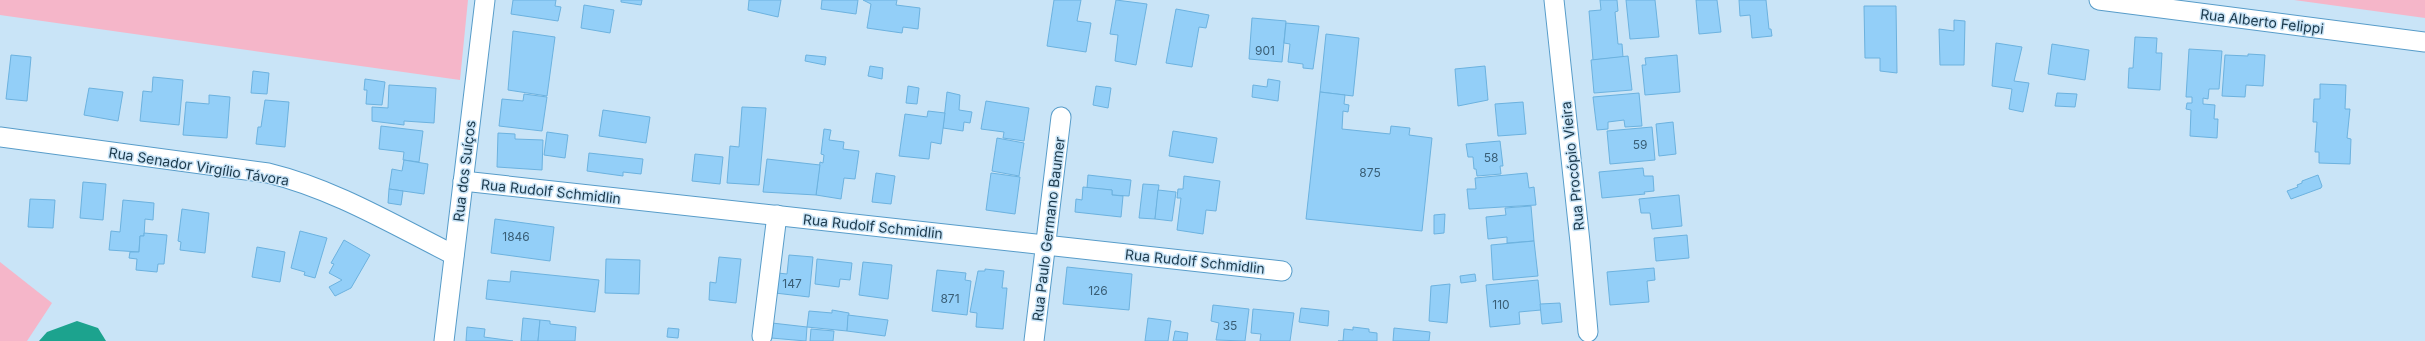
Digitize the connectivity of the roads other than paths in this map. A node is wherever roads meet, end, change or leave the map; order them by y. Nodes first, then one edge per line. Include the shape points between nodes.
1 (485, 0) edge
2 (1554, 0) edge
3 (2099, 0) edge
4 (2425, 42) edge
5 (1061, 117) dead end
6 (0, 137) edge
7 (463, 181) junction
8 (777, 216) junction
9 (1046, 245) junction
10 (454, 255) junction
11 (1282, 271) dead end
12 (1588, 332) dead end
13 (762, 336) dead end
14 (444, 341) edge
15 (1034, 341) edge

1 - 7 street, Rua dos Suíços
2 - 12 street, Rua Procópio Vieira
3 - 4 street, Rua Alberto Felippi
5 - 9 street, Rua Paulo Germano Baumer
6 - 10 street, Rua Senador Virgílio Távora via 268,173 288,178 330,194
7 - 8 street, Rua Rudolf Schmidlin
7 - 10 street, Rua dos Suíços
8 - 9 street, Rua Rudolf Schmidlin
8 - 13 street
9 - 11 street, Rua Rudolf Schmidlin
9 - 15 street, Rua Paulo Germano Baumer
10 - 14 street, Rua dos Suíços

